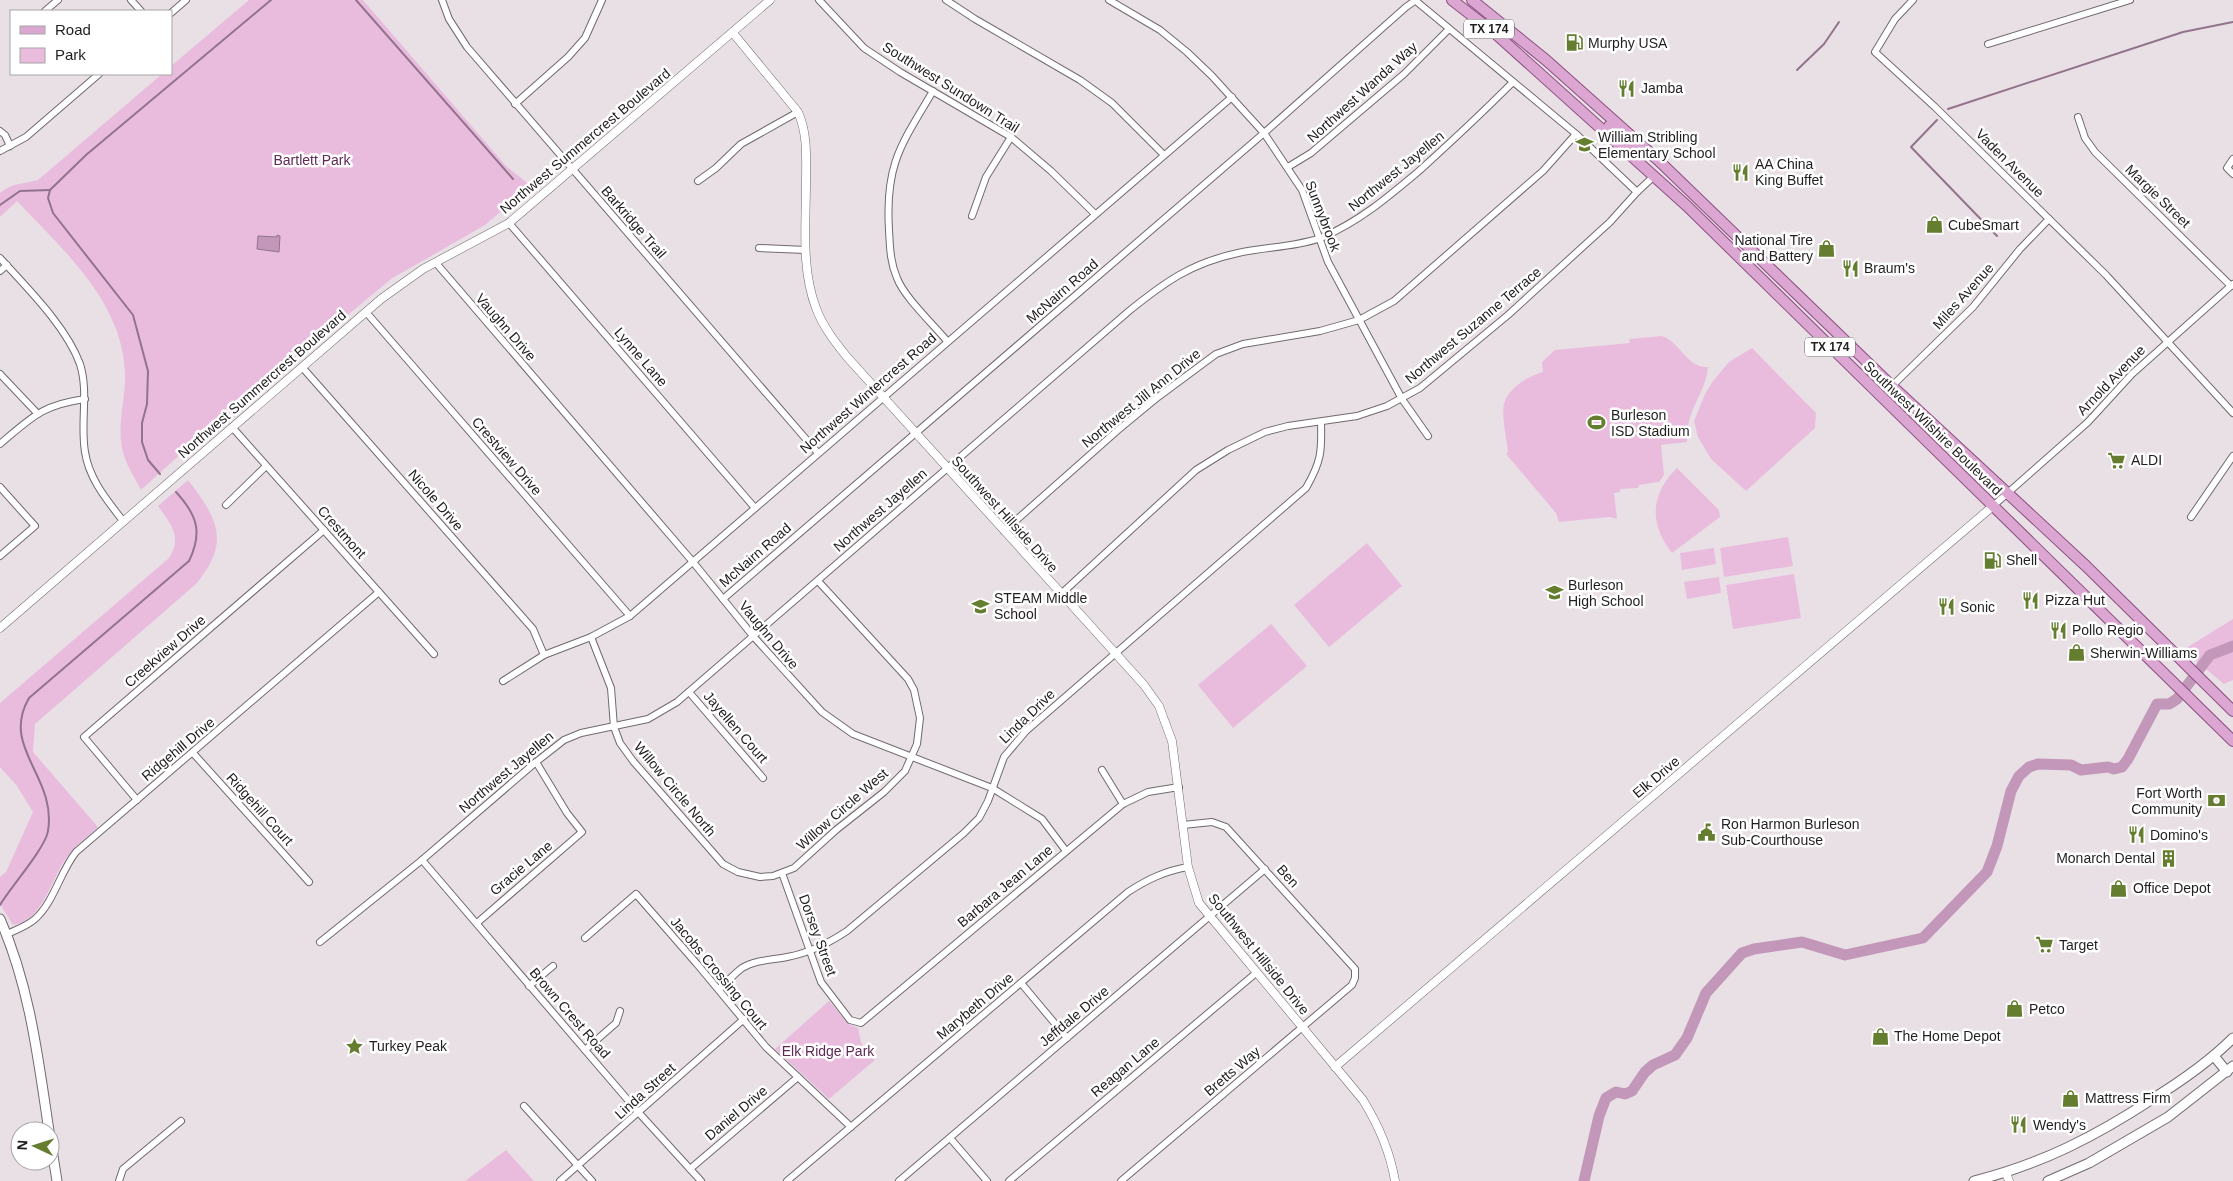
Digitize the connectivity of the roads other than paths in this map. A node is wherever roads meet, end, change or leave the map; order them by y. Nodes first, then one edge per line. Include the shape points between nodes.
1 (58, 0) edge
2 (132, 0) edge
3 (186, 0) edge
4 (442, 0) edge
5 (602, 0) edge
6 (770, 0) edge
7 (819, 0) edge
8 (946, 0) edge
9 (1416, 0) edge
10 (1452, 0) edge
11 (1913, 0) edge
12 (2130, 0) edge
13 (1113, 1) edge
14 (1475, 1) edge
15 (2110, 3) edge
16 (46, 10) edge
17 (140, 10) edge
18 (172, 12) edge
19 (1449, 29) junction
20 (733, 33) junction
21 (1988, 44) dead end
22 (99, 75) edge
23 (1512, 83) junction
24 (933, 91) junction
25 (1232, 97) junction
26 (515, 104) junction
27 (798, 112) junction
28 (2078, 117) dead end
29 (1596, 123) junction
30 (0, 131) edge
31 (1264, 133) junction
32 (1576, 134) junction
33 (1011, 137) junction
34 (10, 146) junction
35 (0, 151) edge
36 (1648, 151) junction
37 (1164, 155) junction
38 (2233, 159) edge
39 (1288, 167) junction
40 (572, 170) junction
41 (2233, 174) edge
42 (1654, 176) junction
43 (698, 182) dead end
44 (1637, 192) junction
45 (1095, 214) junction
46 (972, 216) dead end
47 (2049, 219) junction
48 (509, 223) junction
49 (1320, 238) junction
50 (1747, 246) junction
51 (759, 248) dead end
52 (806, 250) junction
53 (1737, 256) junction
54 (0, 258) edge
55 (436, 263) junction
56 (7, 265) junction
57 (0, 271) edge
58 (2232, 285) edge
59 (366, 312) junction
60 (1359, 320) junction
61 (947, 341) junction
62 (2168, 341) junction
63 (302, 367) junction
64 (0, 374) edge
65 (1892, 386) junction
66 (884, 397) junction
67 (1402, 399) junction
68 (85, 400) junction
69 (37, 413) junction
70 (2233, 413) edge
71 (1321, 422) junction
72 (232, 427) junction
73 (916, 434) junction
74 (1428, 436) dead end
75 (0, 444) edge
76 (818, 454) junction
77 (2233, 456) edge
78 (266, 466) junction
79 (946, 469) junction
80 (0, 486) edge
81 (2008, 493) junction
82 (226, 504) dead end
83 (1993, 506) junction
84 (754, 508) junction
85 (2191, 517) dead end
86 (123, 521) junction
87 (324, 530) junction
88 (1004, 531) junction
89 (0, 556) edge
90 (692, 562) junction
91 (818, 581) junction
92 (379, 592) junction
93 (1061, 594) junction
94 (723, 599) junction
95 (630, 616) junction
96 (0, 628) edge
97 (753, 636) junction
98 (591, 637) junction
99 (434, 654) dead end
100 (1115, 654) junction
101 (544, 655) junction
102 (503, 681) dead end
103 (689, 692) junction
104 (2233, 710) edge
105 (614, 727) junction
106 (2233, 741) edge
107 (193, 754) junction
108 (912, 757) junction
109 (536, 762) junction
110 (1102, 770) dead end
111 (763, 778) dead end
112 (1179, 787) junction
113 (992, 788) junction
114 (137, 800) junction
115 (1123, 804) junction
116 (1183, 825) junction
117 (1066, 851) junction
118 (422, 860) junction
119 (1188, 867) junction
120 (1265, 869) junction
121 (782, 872) junction
122 (309, 882) dead end
123 (1210, 917) junction
124 (0, 919) edge
125 (477, 923) junction
126 (7, 934) junction
127 (585, 938) dead end
128 (320, 942) dead end
129 (810, 951) junction
130 (553, 966) dead end
131 (1256, 972) junction
132 (1356, 978) joint
133 (1021, 983) junction
134 (530, 986) junction
135 (719, 990) junction
136 (620, 1010) dead end
137 (744, 1019) junction
138 (857, 1023) joint
139 (1302, 1028) junction
140 (1067, 1038) junction
141 (2233, 1038) edge
142 (584, 1050) junction
143 (2214, 1056) junction
144 (1334, 1067) junction
145 (2230, 1069) edge
146 (798, 1077) junction
147 (524, 1106) dead end
148 (639, 1113) junction
149 (47, 1121) edge
150 (180, 1121) dead end
151 (851, 1127) junction
152 (950, 1138) junction
153 (578, 1165) junction
154 (690, 1169) junction
155 (2007, 1177) edge
156 (119, 1181) edge
157 (560, 1181) edge
158 (592, 1181) edge
159 (701, 1181) edge
160 (787, 1181) edge
161 (899, 1181) edge
162 (987, 1181) edge
163 (1009, 1181) edge
164 (1121, 1181) edge
165 (1395, 1181) edge
166 (1974, 1181) edge
167 (2048, 1181) edge

1 - 16 street
2 - 17 street
3 - 18 street
4 - 26 street, Barkridge Trail via 467,47
5 - 26 street via 585,38
6 - 20 street, Northwest Summercrest Boulevard
7 - 24 street, Southwest Sundown Trail via 864,48
8 - 37 street via 1080,80 1112,103
9 - 19 street
9 - 31 street, McNairn Road
10 - 29 main road, Southwest Wilshire Boulevard / TX 174 via 1497,35
11 - 47 street, Vaden Avenue via 1895,19 1876,52
12 - 15 street
13 - 25 street, Sunnybrook via 1160,30
14 - 36 main road, Southwest Wilshire Boulevard / TX 174
15 - 21 street
19 - 23 street
19 - 39 street, Northwest Wanda Way via 1404,74 1319,147
20 - 27 street, Southwest Hillside Drive
20 - 40 street, Northwest Summercrest Boulevard
22 - 34 street via 32,132
23 - 32 street
23 - 49 street, Northwest Jayellen via 1458,136 1368,213 1349,226
24 - 33 street, Southwest Sundown Trail
24 - 61 street via 895,159 888,204 890,255 897,280
25 - 31 street, Sunnybrook
25 - 37 street, Northwest Wintercrest Road
26 - 40 street, Barkridge Trail
27 - 43 street via 741,144
27 - 52 street, Southwest Hillside Drive via 804,125 806,155
28 - 58 street, Margie Street via 2085,138 2095,152
29 - 36 main road via 1610,126 1638,152
29 - 42 main road, Southwest Wilshire Boulevard / TX 174
30 - 34 street
31 - 39 street, Sunnybrook
31 - 73 street, McNairn Road
32 - 44 street
32 - 60 street, Northwest Jill Ann Drive via 1543,171 1427,273 1394,301
33 - 45 street, Southwest Sundown Trail
33 - 46 street via 986,178
34 - 35 street
36 - 50 main road, Southwest Wilshire Boulevard / TX 174
37 - 45 street, Northwest Wintercrest Road
38 - 41 street via 2227,168
39 - 49 street, Sunnybrook via 1302,190
40 - 48 street, Northwest Summercrest Boulevard
40 - 76 street, Barkridge Trail
42 - 44 street, Northwest Suzanne Terrace
42 - 53 main road, Southwest Wilshire Boulevard / TX 174
44 - 67 street, Northwest Suzanne Terrace via 1610,222 1508,315 1420,388
45 - 61 street, Northwest Wintercrest Road
47 - 62 street, Vaden Avenue
47 - 65 street, Miles Avenue via 1973,307
48 - 55 street, Northwest Summercrest Boulevard
48 - 84 street, Lynne Lane
49 - 60 street, Sunnybrook via 1328,262
49 - 79 street, Northwest Jayellen via 1238,253 1203,262 1184,271 1129,311
50 - 53 main road
50 - 65 main road, Southwest Wilshire Boulevard / TX 174
51 - 52 street
52 - 66 street, Southwest Hillside Drive via 811,291 825,327 847,357
53 - 83 main road, Southwest Wilshire Boulevard / TX 174
54 - 56 street
55 - 59 street, Northwest Summercrest Boulevard
55 - 90 street, Vaughn Drive
56 - 57 street
56 - 68 street via 69,343 80,364
58 - 62 street, Arnold Avenue
59 - 63 street, Northwest Summercrest Boulevard
59 - 95 street, Crestview Drive
60 - 67 street, Sunnybrook
60 - 88 street, Northwest Jill Ann Drive via 1244,344 1216,354 1124,425
61 - 66 street, Northwest Wintercrest Road
62 - 70 street, Vaden Avenue
62 - 81 street, Arnold Avenue via 2088,422
63 - 72 street, Northwest Summercrest Boulevard
63 - 101 street, Nicole Drive via 533,629
64 - 69 street
65 - 81 main road, Southwest Wilshire Boulevard / TX 174
66 - 73 street, Southwest Hillside Drive
66 - 76 street, Northwest Wintercrest Road
67 - 71 street, Northwest Suzanne Terrace via 1356,416
67 - 74 street, Sunnybrook
68 - 69 street via 62,403
68 - 86 street via 85,452 92,476
69 - 75 street
71 - 93 street, Northwest Suzanne Terrace via 1265,432 1196,470
71 - 100 street, Linda Drive via 1322,451 1318,468 1306,488
72 - 78 street, Crestmont
72 - 86 street, Northwest Summercrest Boulevard
73 - 79 street, Southwest Hillside Drive
73 - 94 street, McNairn Road
76 - 84 street, Northwest Wintercrest Road
77 - 85 street
78 - 82 street
78 - 87 street, Crestmont
79 - 88 street, Southwest Hillside Drive
79 - 91 street, Northwest Jayellen
80 - 89 street via 35,526
81 - 83 street, Arnold Avenue
81 - 104 main road, Southwest Wilshire Boulevard / TX 174
83 - 106 main road, Southwest Wilshire Boulevard / TX 174
83 - 144 street, Elk Drive
84 - 90 street, Northwest Wintercrest Road
86 - 96 street
87 - 92 street, Crestmont
87 - 114 street, Creekview Drive via 84,737
88 - 93 street, Southwest Hillside Drive
90 - 94 street, Vaughn Drive
90 - 95 street, Northwest Wintercrest Road
91 - 97 street, Northwest Jayellen
91 - 108 street, Willow Circle West via 908,679 914,690 920,718
92 - 99 street, Crestmont
92 - 107 street, Ridgehill Drive
93 - 100 street, Southwest Hillside Drive
94 - 97 street, Vaughn Drive
95 - 98 street, Northwest Wintercrest Road
97 - 103 street, Northwest Jayellen
97 - 108 street, Vaughn Drive via 822,712 853,734
98 - 101 street, Northwest Wintercrest Road
98 - 105 street, Willow Circle North via 611,688
100 - 112 street, Southwest Hillside Drive via 1144,685 1165,720 1172,741
100 - 113 street, Linda Drive via 1026,731 1004,757
101 - 102 street, Northwest Wintercrest Road
103 - 105 street, Northwest Jayellen via 648,719
103 - 111 street, Jayellen Court
105 - 109 street, Northwest Jayellen via 564,740
105 - 121 street, Willow Circle North via 620,743 633,761 722,864 760,877
107 - 114 street, Ridgehill Drive
107 - 122 street, Ridgehill Court
108 - 113 street, Vaughn Drive
108 - 121 street, Willow Circle West via 905,771 884,792 794,868
109 - 118 street, Northwest Jayellen
109 - 125 street, Gracie Lane via 582,832
110 - 115 street
112 - 115 street, Barbara Jean Lane via 1148,792
112 - 116 street, Southwest Hillside Drive
113 - 117 street, Vaughn Drive via 1042,819
113 - 129 street, Linda Drive via 980,818 964,833 847,931
114 - 126 street, Ridgehill Drive via 76,852 34,920
115 - 117 street, Barbara Jean Lane
116 - 119 street, Southwest Hillside Drive
116 - 120 street, Ben via 1220,823
117 - 138 street, Barbara Jean Lane via 864,1022
118 - 125 street, Brown Crest Road
118 - 128 street, Northwest Jayellen
119 - 123 street, Southwest Hillside Drive via 1199,903
119 - 133 street, Marybeth Drive via 1167,871 1128,892
120 - 123 street, Jeffdale Drive
120 - 132 street, Ben via 1354,968
121 - 129 street, Dorsey Street
123 - 131 street, Southwest Hillside Drive
123 - 140 street, Jeffdale Drive
124 - 126 main road
125 - 134 street, Brown Crest Road
126 - 149 main road via 31,1013
127 - 135 street, Jacobs Crossing Court via 636,894
129 - 135 street, Linda Drive via 742,968
129 - 138 street, Dorsey Street via 825,989 850,1020
130 - 134 street
131 - 139 street, Southwest Hillside Drive
131 - 163 street, Reagan Lane
132 - 139 street, Bretts Way
133 - 140 street
133 - 151 street, Marybeth Drive
134 - 142 street, Brown Crest Road
135 - 137 street, Jacobs Crossing Court
136 - 142 street via 616,1023
137 - 146 street, Jacobs Crossing Court via 766,1047
137 - 148 street, Linda Street
139 - 144 street, Southwest Hillside Drive
139 - 164 street, Bretts Way
140 - 152 street, Jeffdale Drive
141 - 143 main road
142 - 148 street, Brown Crest Road
143 - 145 main road
143 - 155 main road via 2118,1122
144 - 165 street, Southwest Hillside Drive via 1363,1100 1379,1126
145 - 167 main road via 2168,1117 2088,1163
146 - 151 street, Jacobs Crossing Court
146 - 154 street, Daniel Drive
147 - 153 street
148 - 153 street, Linda Street
148 - 154 street, Brown Crest Road
150 - 156 street via 123,1170
151 - 160 street, Marybeth Drive
152 - 161 street, Jeffdale Drive
152 - 162 street
153 - 157 street, Linda Street
153 - 158 street
154 - 159 street, Brown Crest Road
155 - 166 main road

